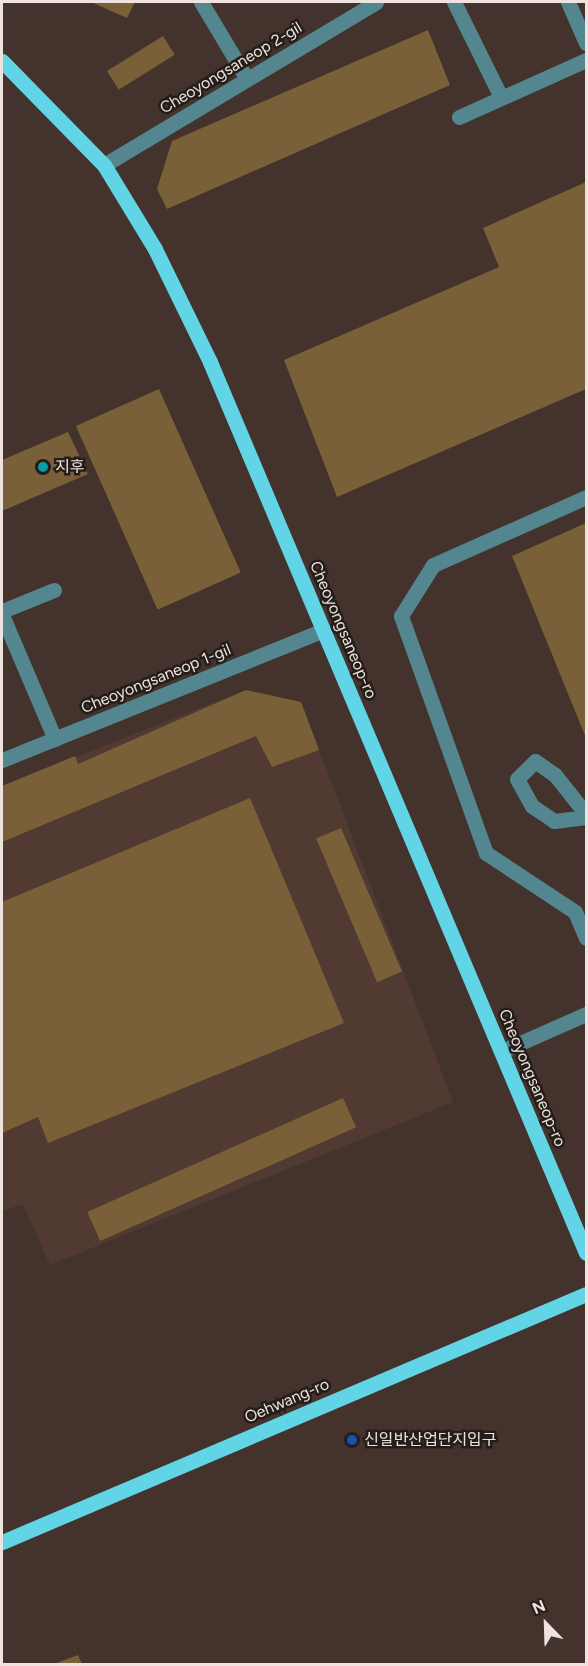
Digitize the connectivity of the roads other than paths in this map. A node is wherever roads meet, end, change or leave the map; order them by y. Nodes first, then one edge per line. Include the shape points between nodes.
1 (201, 2) edge
2 (376, 2) edge
3 (454, 2) edge
4 (568, 2) edge
5 (586, 44) edge
6 (586, 60) edge
7 (2, 61) edge
8 (247, 79) junction
9 (501, 97) junction
10 (459, 117) dead end
11 (104, 165) junction
12 (586, 497) edge
13 (54, 590) dead end
14 (2, 613) edge
15 (324, 630) junction
16 (55, 739) junction
17 (2, 760) edge
18 (586, 815) edge
19 (586, 938) edge
20 (586, 1014) edge
21 (502, 1052) junction
22 (586, 1253) edge
23 (586, 1294) edge
24 (2, 1542) edge

1 - 8 street
2 - 8 street, Cheoyongsaneop 2-gil
3 - 9 street
4 - 5 street
6 - 9 street
7 - 11 main road, Cheoyongsaneop-ro
8 - 11 street, Cheoyongsaneop 2-gil
9 - 10 street
11 - 15 main road, Cheoyongsaneop-ro via 155,249 210,362
12 - 19 street via 433,565 401,616 486,853 575,912
13 - 14 street
14 - 16 street
15 - 16 street, Cheoyongsaneop 1-gil
15 - 21 main road, Cheoyongsaneop-ro
16 - 17 street, Cheoyongsaneop 1-gil
18 - 18 street via 554,821 532,806 517,779 536,761 555,775
20 - 21 street
21 - 22 main road, Cheoyongsaneop-ro
23 - 24 main road, Oehwang-ro

